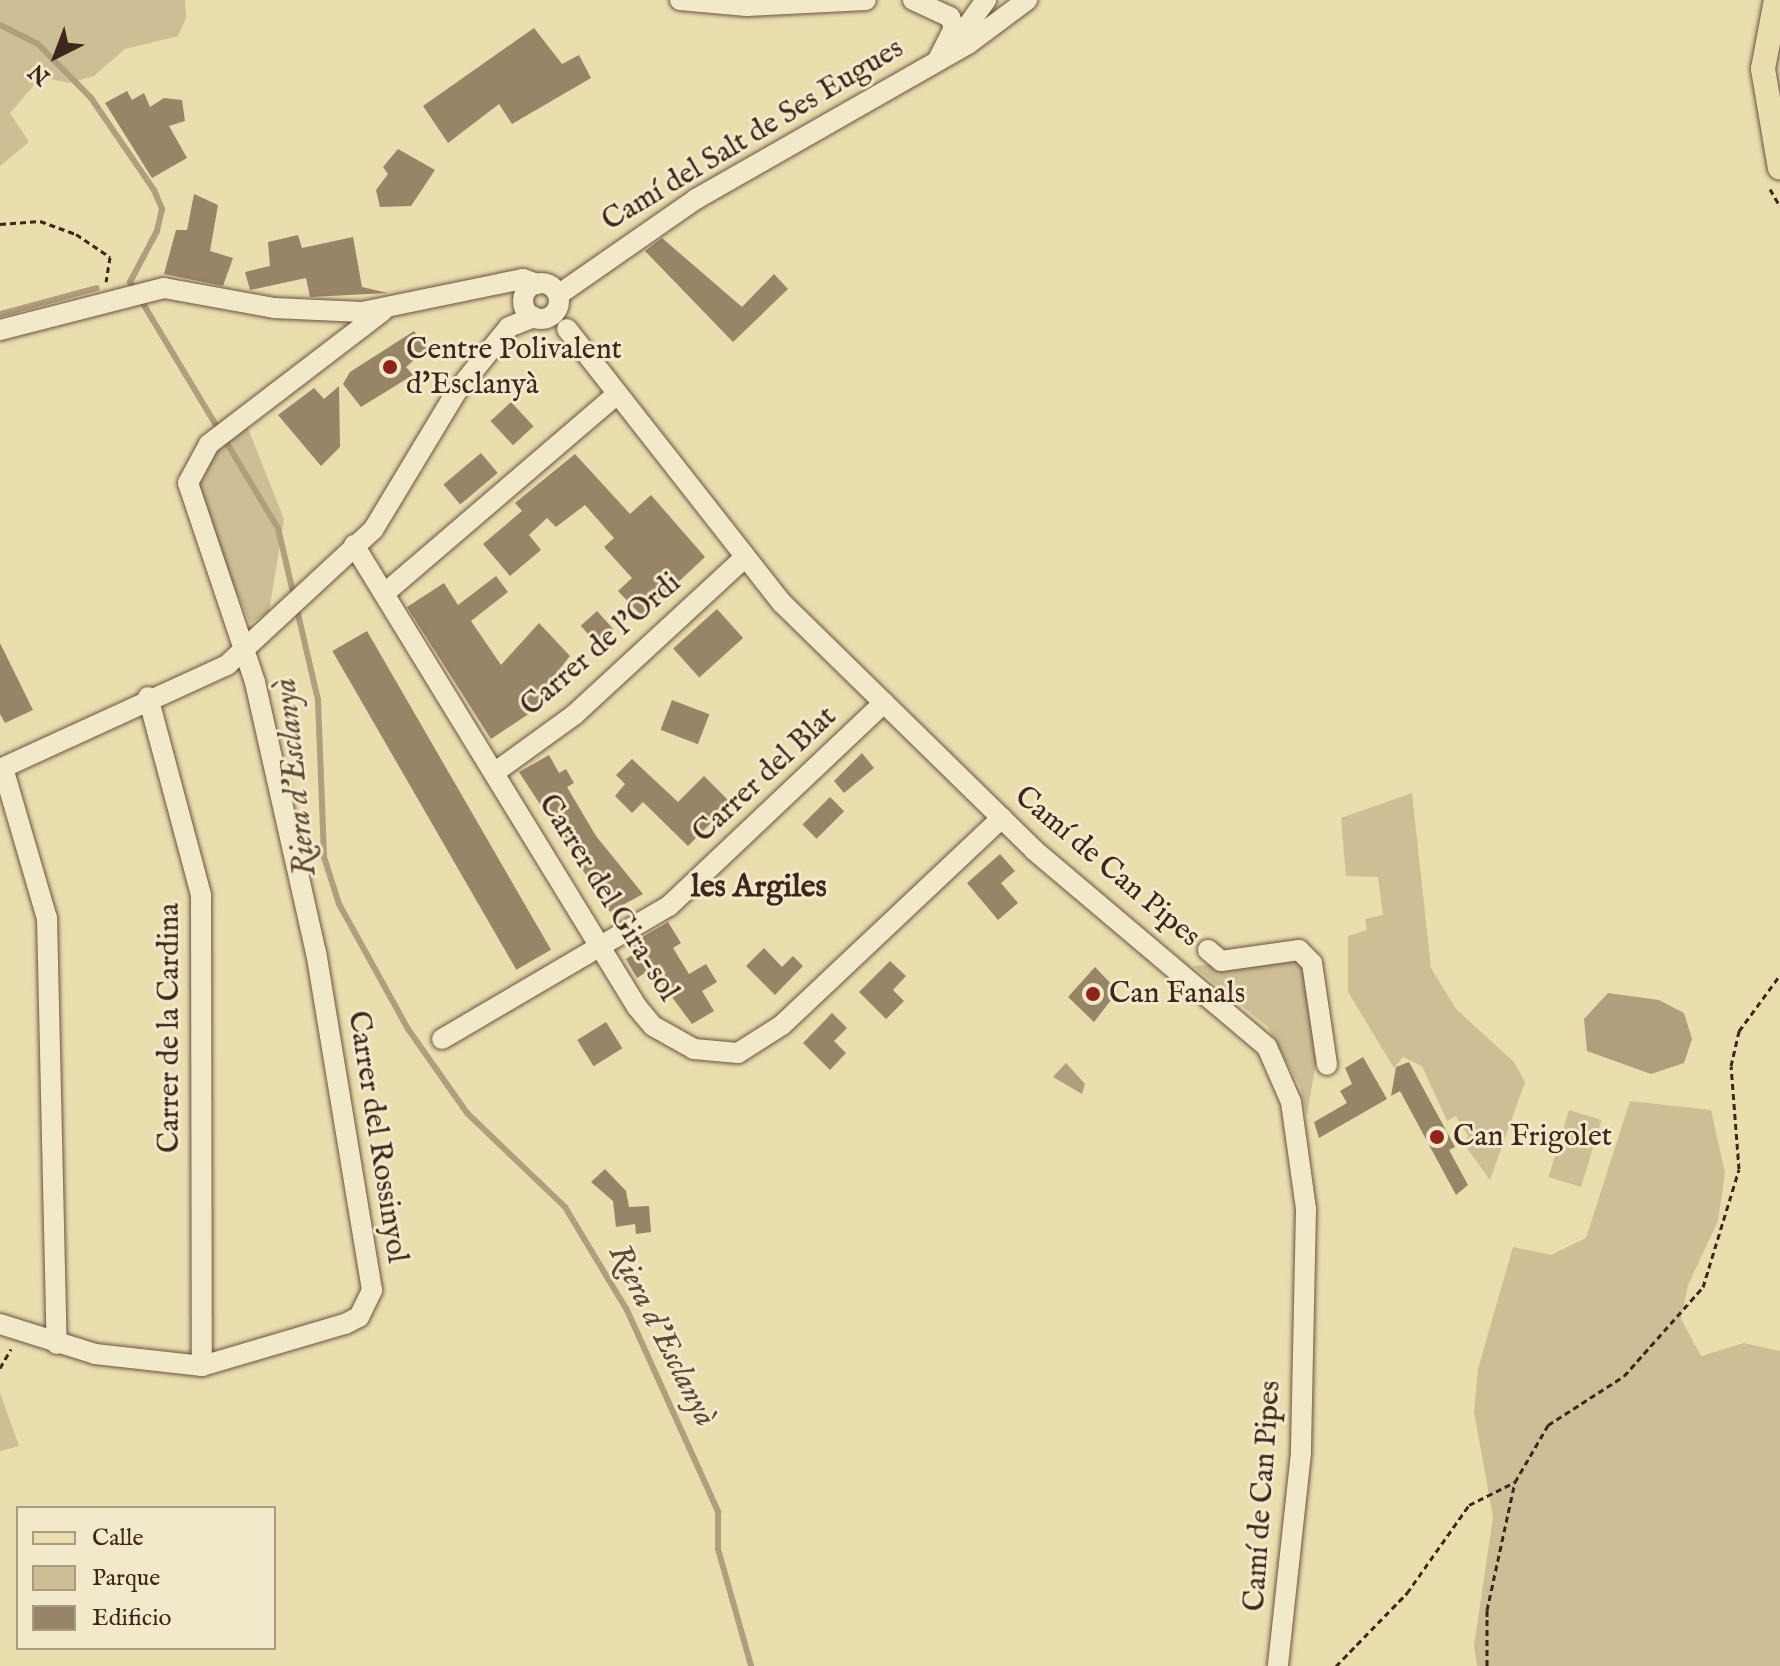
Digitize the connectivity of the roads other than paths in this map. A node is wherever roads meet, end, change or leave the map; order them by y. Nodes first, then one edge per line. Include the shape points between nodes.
1 (680, 0) edge
2 (866, 0) edge
3 (913, 0) edge
4 (986, 0) edge
5 (1027, 0) edge
6 (1776, 0) edge
7 (1003, 7) edge
8 (1780, 23) edge
9 (938, 59) junction
10 (1780, 145) edge
11 (1780, 168) edge
12 (551, 291) junction
13 (321, 311) junction
14 (383, 311) junction
15 (537, 318) junction
16 (567, 329) junction
17 (0, 330) edge
18 (341, 340) junction
19 (616, 395) junction
20 (354, 545) junction
21 (744, 558) junction
22 (385, 593) junction
23 (242, 648) junction
24 (148, 697) junction
25 (884, 703) junction
26 (2, 768) edge
27 (494, 773) junction
28 (1002, 818) junction
29 (601, 947) junction
30 (1208, 950) dead end
31 (442, 1039) dead end
32 (1327, 1065) dead end
33 (0, 1324) edge
34 (57, 1344) junction
35 (202, 1366) junction
36 (1278, 1666) edge

1 - 2 street via 747,6
3 - 9 street, Camí del Salt de Ses Eugues via 950,17 954,28
4 - 9 street, Camí del Salt de Ses Eugues
5 - 7 street, Camí del Salt de Ses Eugues
6 - 11 main road via 1763,69
7 - 9 street, Camí del Salt de Ses Eugues
8 - 10 main road via 1772,93
9 - 12 street, Camí del Salt de Ses Eugues via 696,199
12 - 14 street via 523,279
12 - 15 street, Camí del Salt de Ses Eugues via 556,312
12 - 15 street via 523,299
12 - 16 street, Camí de Can Pipes
13 - 14 street
13 - 17 street via 187,290 145,291
13 - 18 street via 344,319
14 - 18 street, Carrer del Rossinyol
15 - 16 street
15 - 20 street via 509,327 457,391 384,514
16 - 19 street, Camí de Can Pipes
18 - 23 street, Carrer del Rossinyol via 212,442 190,471 188,499
19 - 21 street, Camí de Can Pipes
19 - 22 street
20 - 22 street, Carrer del Gira-sol
20 - 23 street
21 - 25 street, Camí de Can Pipes
21 - 27 street, Carrer de l'Ordi via 574,715
22 - 27 street, Carrer del Gira-sol
23 - 24 street via 211,674
23 - 35 street, Carrer del Rossinyol via 316,953 372,1290 359,1317 345,1324
24 - 26 street
24 - 35 street, Carrer de la Cardina via 201,895
25 - 28 street, Camí de Can Pipes
25 - 29 street, Carrer del Blat via 669,906
26 - 34 street via 47,918
27 - 29 street, Carrer del Gira-sol
28 - 29 street, Carrer del Gira-sol via 782,1025 738,1053 694,1049 653,1026
28 - 36 street, Camí de Can Pipes via 1251,1029 1291,1102 1306,1209 1301,1438
29 - 31 street, Carrer del Blat
30 - 32 street via 1221,961 1299,950 1312,963
33 - 34 street, Carrer del Rossinyol
34 - 35 street, Carrer del Rossinyol

